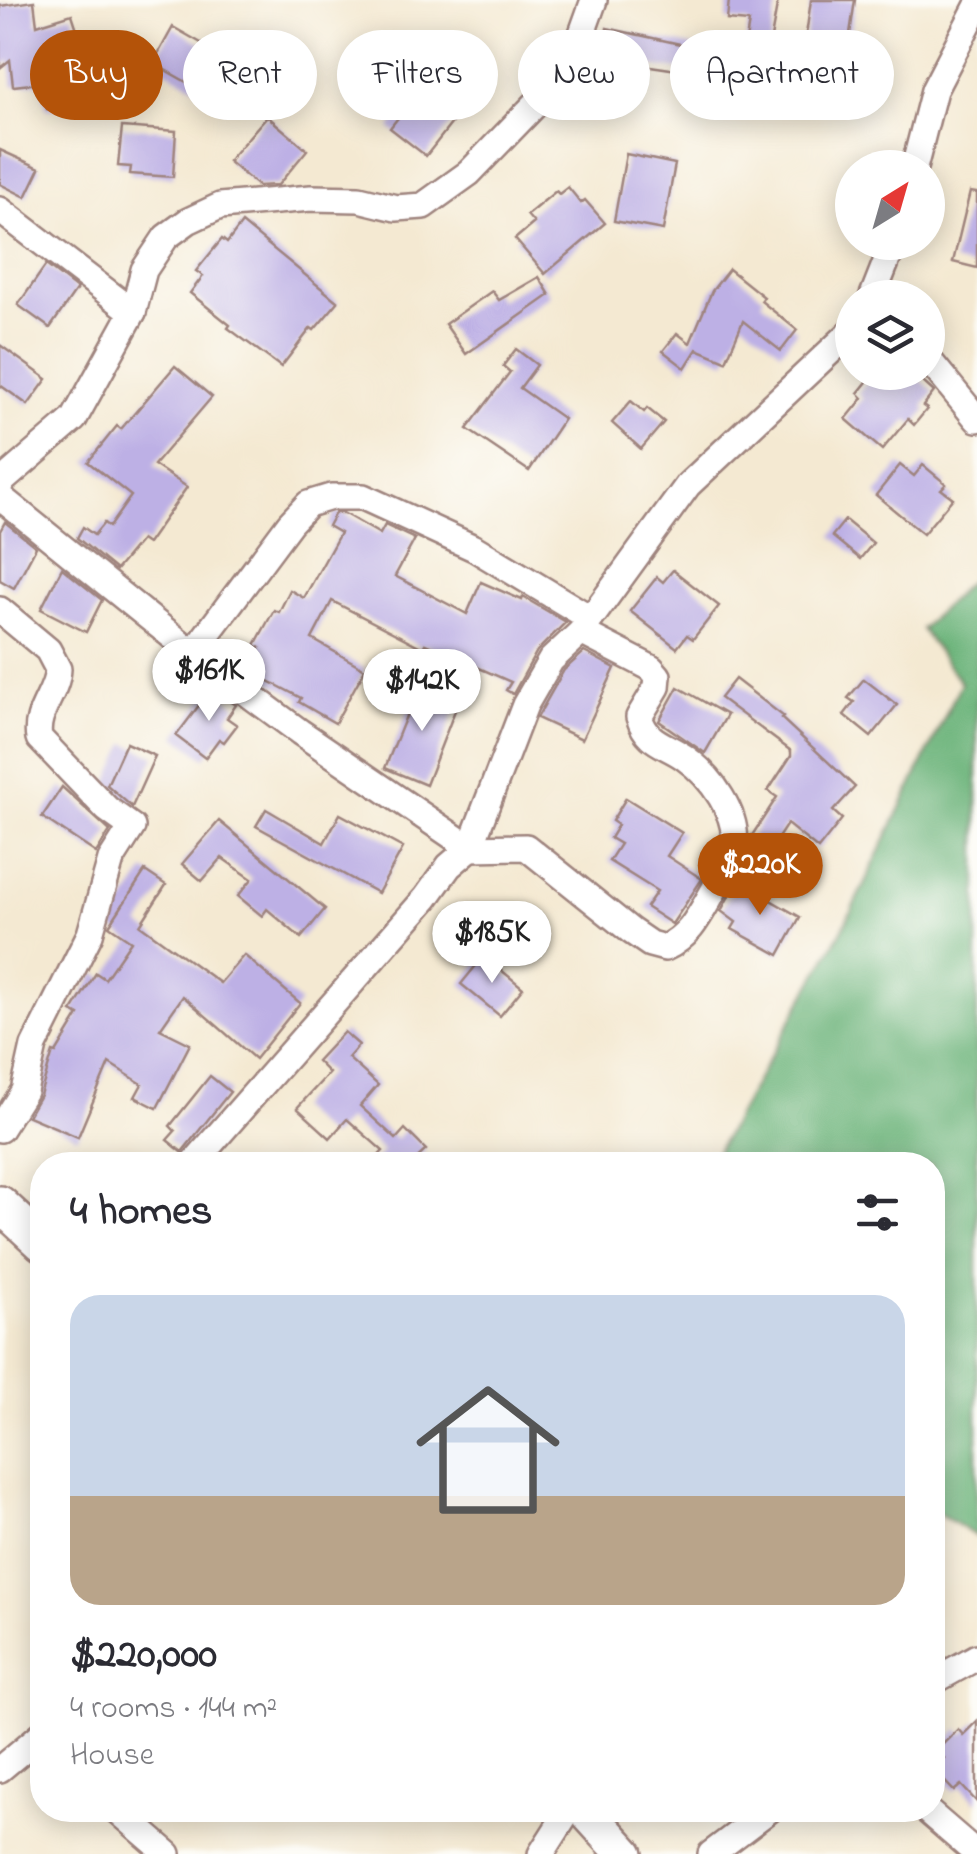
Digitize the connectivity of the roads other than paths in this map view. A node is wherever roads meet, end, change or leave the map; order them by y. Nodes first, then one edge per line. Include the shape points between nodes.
1 (594, 0) edge
2 (977, 7) edge
3 (919, 150) edge
4 (0, 210) edge
5 (133, 312) junction
6 (835, 347) edge
7 (945, 380) edge
8 (977, 419) edge
9 (0, 483) edge
10 (0, 498) edge
11 (0, 610) edge
12 (586, 625) junction
13 (193, 653) junction
14 (470, 848) junction
15 (0, 1129) edge
16 (203, 1152) edge
17 (0, 1204) edge
18 (30, 1232) edge
19 (977, 1657) edge
20 (945, 1675) edge
21 (30, 1749) edge
22 (0, 1769) edge
23 (131, 1822) edge
24 (561, 1822) edge
25 (596, 1822) edge
26 (753, 1822) edge
27 (940, 1822) edge
28 (168, 1854) edge
29 (541, 1854) edge
30 (625, 1854) edge
31 (711, 1854) edge
32 (977, 1854) edge

1 - 5 street via 558,81 469,173 423,206 311,198 220,206 166,236 144,270
2 - 3 street via 934,90
4 - 5 street
5 - 9 street via 74,418
6 - 12 street via 688,485
7 - 8 street
10 - 13 street
11 - 15 street via 48,650 58,669 39,718 39,738 132,827 112,860 90,934 34,1046 24,1091
12 - 13 street via 474,548 363,497 331,496 308,504 290,523
12 - 14 street via 551,660 525,705
12 - 14 street via 658,676 639,717 643,728 712,783 734,818 730,861 689,932 665,948 630,931 526,847
13 - 14 street
14 - 16 street
17 - 18 street
19 - 20 street
21 - 22 street
23 - 28 street
24 - 29 street
25 - 30 street
26 - 31 street
27 - 32 street

